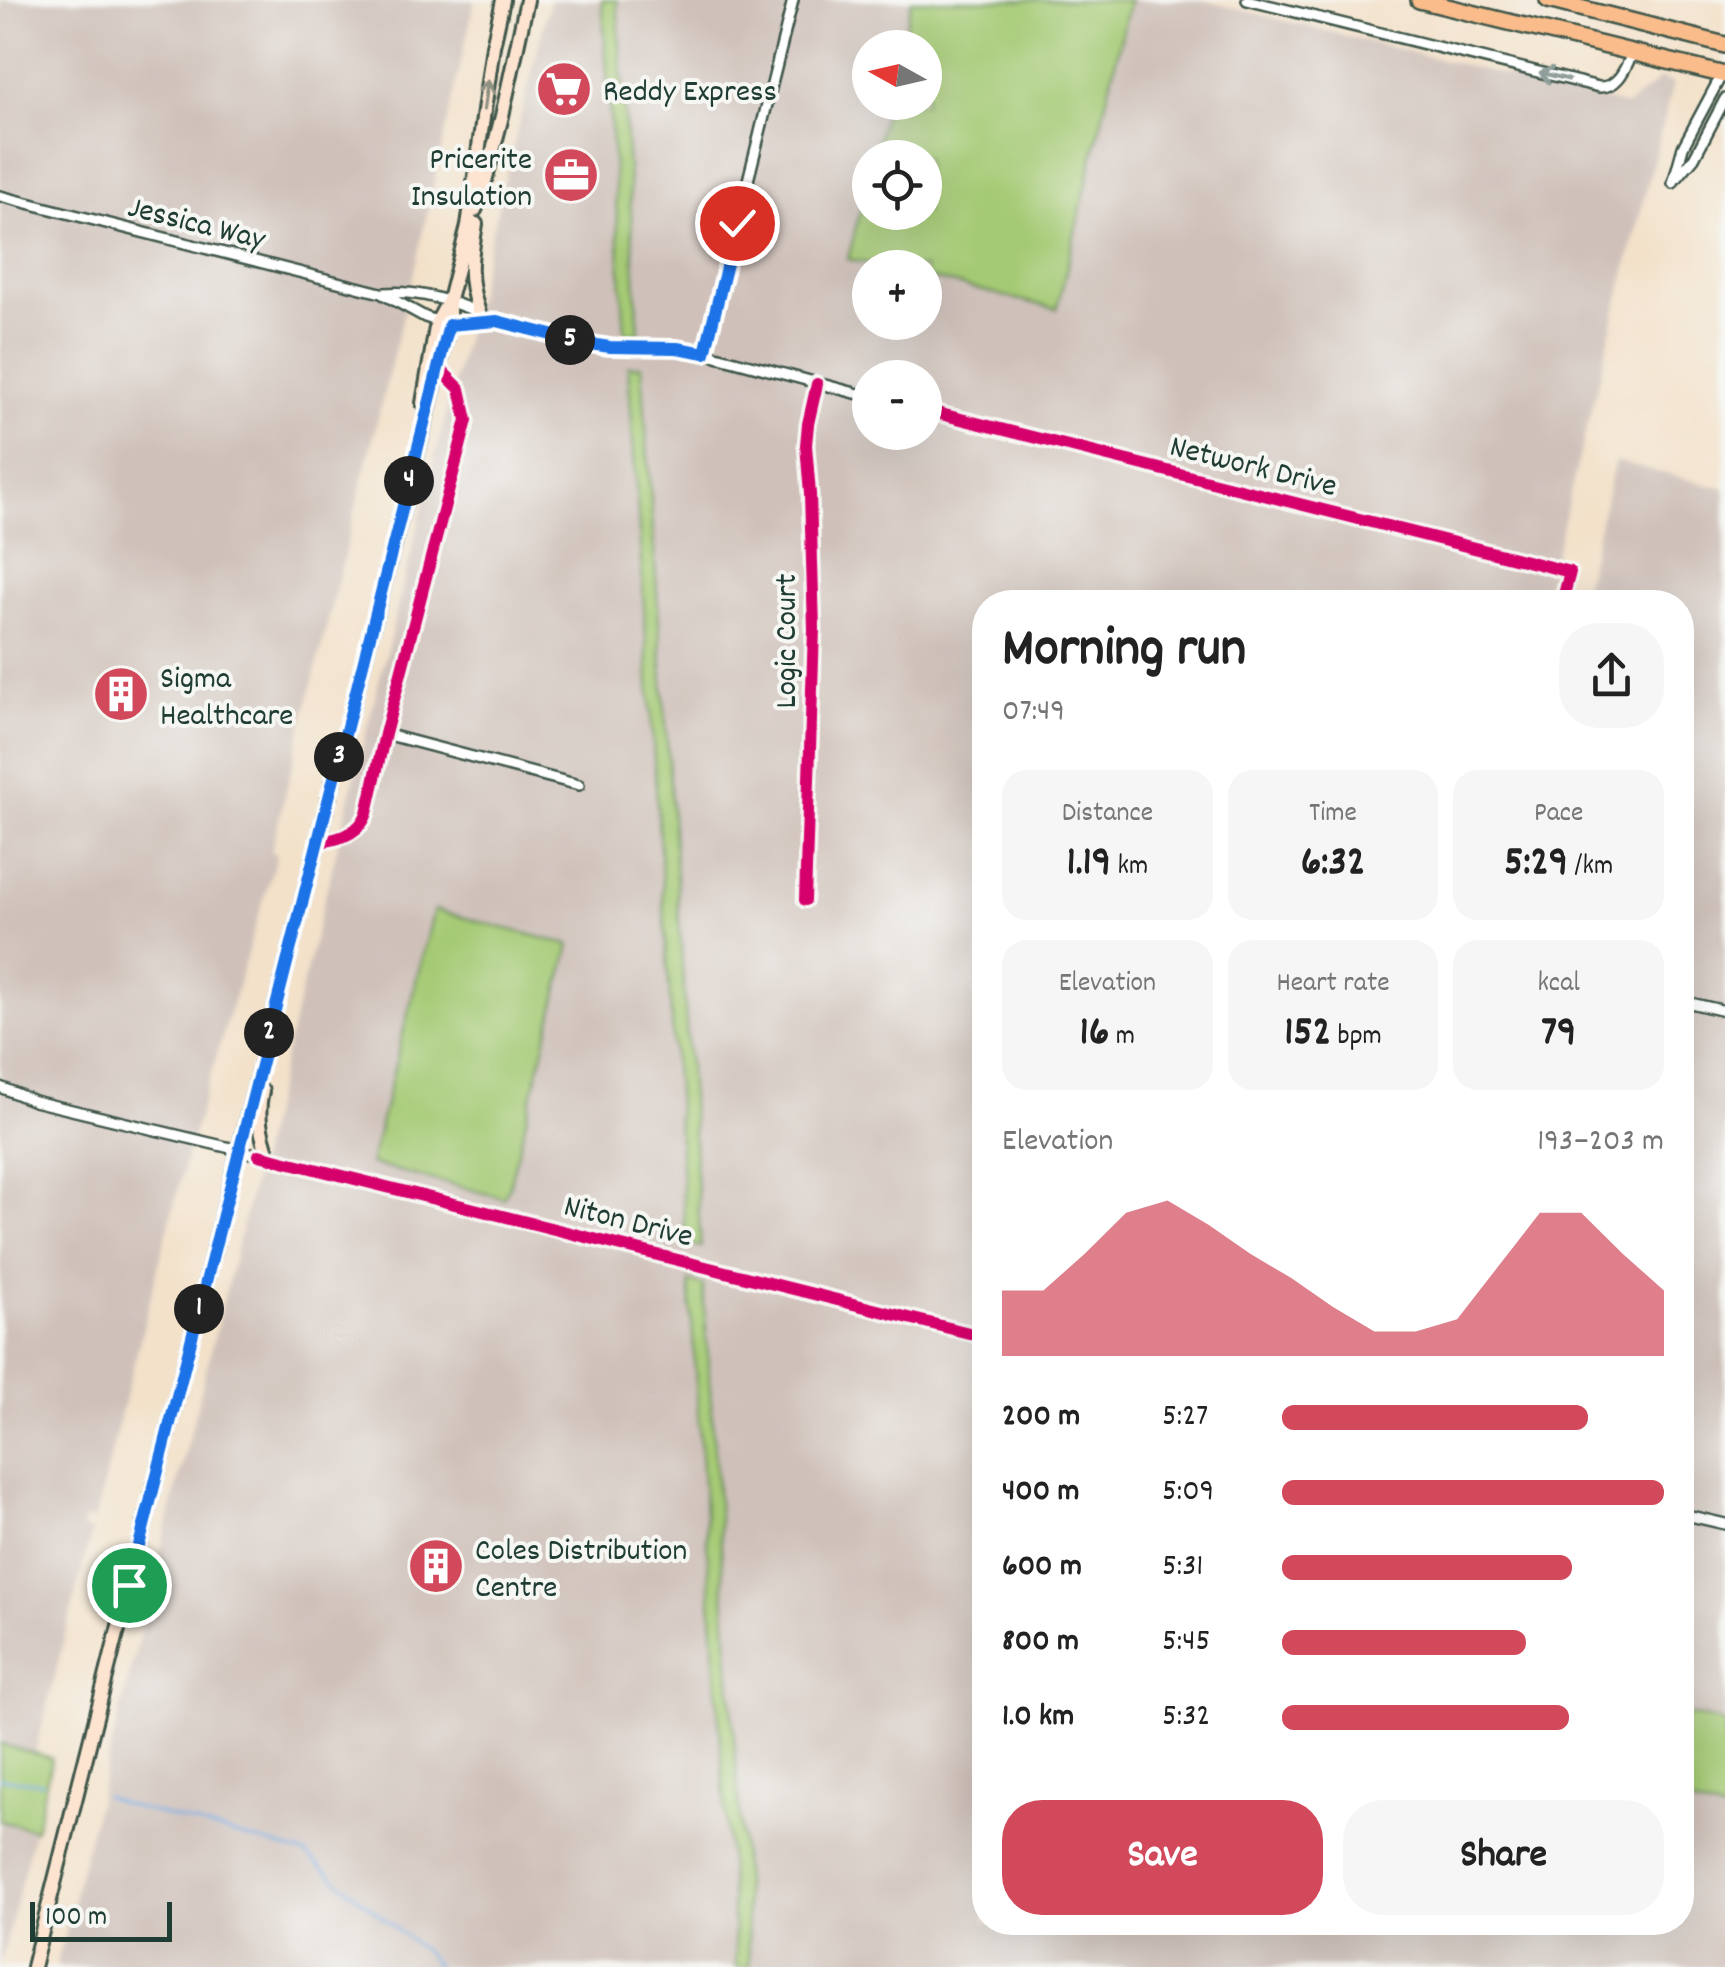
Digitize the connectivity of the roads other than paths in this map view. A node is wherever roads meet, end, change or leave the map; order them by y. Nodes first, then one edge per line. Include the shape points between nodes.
1 (504, 0) edge
2 (527, 0) edge
3 (793, 0) edge
4 (1247, 0) edge
5 (1420, 0) edge
6 (1548, 0) edge
7 (1725, 45) edge
8 (1632, 54) junction
9 (1724, 72) edge
10 (1725, 100) edge
11 (0, 196) edge
12 (480, 197) junction
13 (468, 226) junction
14 (381, 293) junction
15 (449, 300) junction
16 (479, 313) junction
17 (497, 321) junction
18 (443, 323) junction
19 (705, 353) junction
20 (439, 368) junction
21 (818, 384) junction
22 (852, 392) edge
23 (942, 414) edge
24 (419, 439) junction
25 (1565, 590) edge
26 (385, 734) junction
27 (579, 784) dead end
28 (318, 842) junction
29 (805, 900) dead end
30 (287, 961) junction
31 (1694, 1004) edge
32 (1725, 1012) edge
33 (0, 1087) edge
34 (239, 1150) junction
35 (269, 1158) junction
36 (972, 1334) edge
37 (1694, 1517) edge
38 (1725, 1524) edge
39 (33, 1967) edge

13 -> 1 main road
2 - 12 main road
3 - 19 street
8 -> 4 street via 1614,84 1599,87
5 - 8 highway
6 - 7 highway
8 - 9 highway
9 - 10 street via 1683,146 1672,183 1694,158
11 - 14 street, Jessica Way
12 - 13 main road
12 - 16 main road via 469,264
13 - 15 main road
14 - 15 street, Jessica Way
14 - 18 street, Jessica Way
15 - 16 street
15 - 18 main road
16 - 17 street
17 - 18 street
17 - 19 street via 597,345
18 - 20 main road
18 - 24 main road
19 - 21 street
20 - 24 main road
20 - 26 street via 460,389 467,420
21 - 22 street
21 - 29 street, Logic Court via 806,445 814,630
23 - 25 street, Network Drive via 1570,572
24 - 28 main road
26 - 27 street
26 - 28 street via 363,824
28 - 30 main road
30 - 34 main road
30 - 35 main road via 286,999 259,1103 258,1128
31 - 32 street
33 - 34 street, Niton Drive
34 - 35 street, Niton Drive
34 - 39 main road
35 - 36 street, Niton Drive
37 - 38 street

